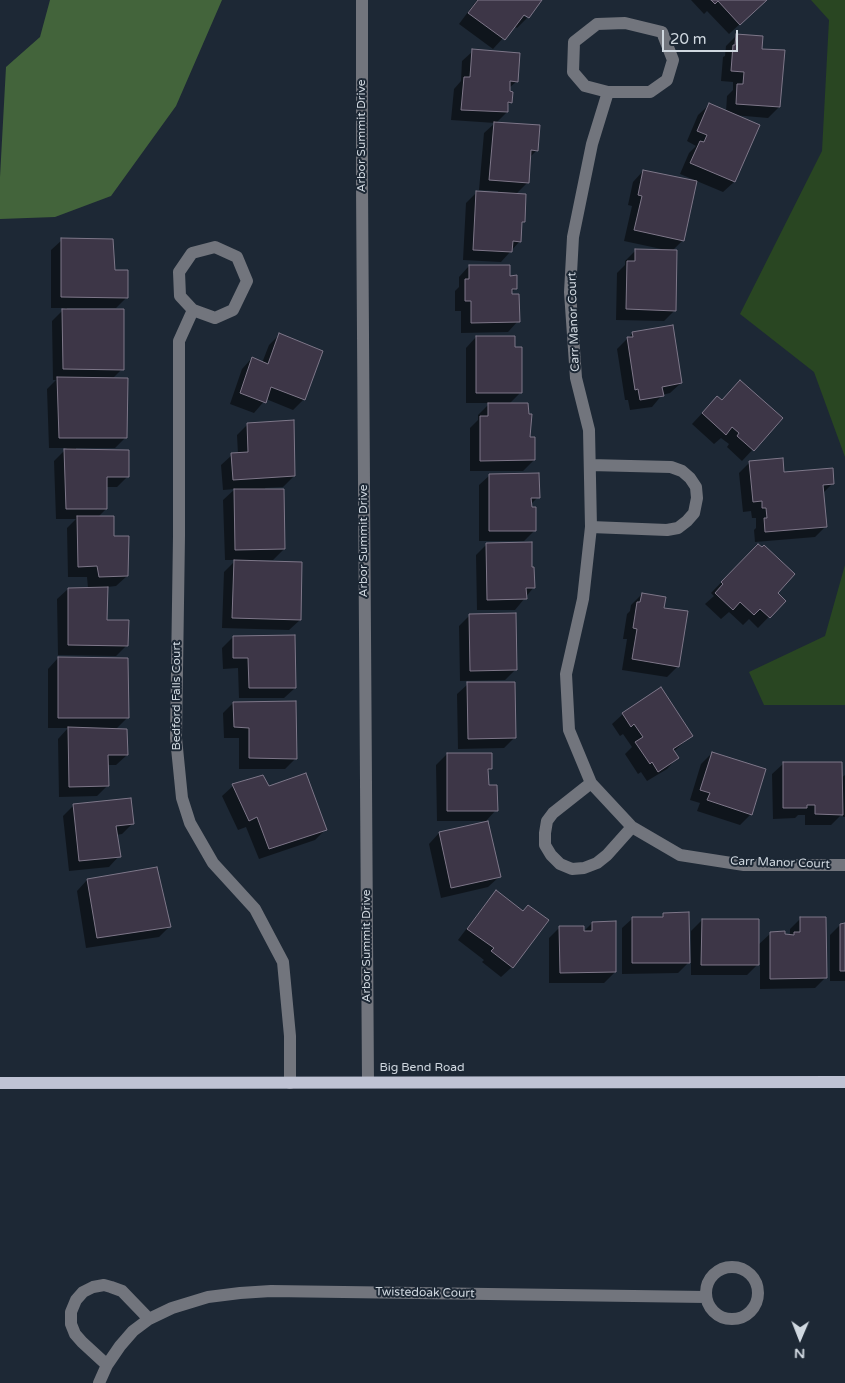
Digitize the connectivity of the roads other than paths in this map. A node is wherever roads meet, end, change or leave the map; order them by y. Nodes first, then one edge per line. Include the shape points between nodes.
1 (362, 0) edge
2 (608, 92) junction
3 (192, 310) junction
4 (590, 465) junction
5 (591, 527) junction
6 (592, 783) junction
7 (632, 827) junction
8 (845, 865) edge
9 (368, 1082) junction
10 (845, 1082) edge
11 (0, 1083) edge
12 (290, 1083) junction
13 (706, 1297) junction
14 (149, 1319) junction
15 (107, 1365) junction
16 (99, 1383) edge

1 - 9 street, Arbor Summit Drive
2 - 2 street via 650,92 667,80 673,60 662,32 625,23 597,24 574,42 573,72 585,86
2 - 4 street, Carr Manor Court via 592,144 573,237 570,292 576,378 589,430
3 - 3 street via 215,318 233,310 247,281 237,257 216,247 192,253 178,272 180,296
3 - 12 street, Bedford Falls Court via 179,341 176,738 182,798 190,822 213,863 255,909 283,962 290,1036
4 - 5 street, Carr Manor Court
4 - 5 street via 682,470 696,487 697,498 694,513 678,528
5 - 6 street, Carr Manor Court via 583,599 566,674 569,730
6 - 7 street, Carr Manor Court
6 - 7 street via 547,821 545,845 551,856 560,864 584,868 607,855
7 - 8 street, Carr Manor Court via 680,855 744,865
9 - 10 main road, Big Bend Road
9 - 12 main road, Big Bend Road
11 - 12 main road, Big Bend Road
13 - 13 street via 714,1313 735,1320 751,1311 758,1291 751,1274 732,1266 723,1268 708,1280
13 - 14 street, Twistedoak Court via 240,1293 208,1297
14 - 15 street, Twistedoak Court via 133,1331
14 - 15 street via 122,1291 104,1285 83,1292 71,1312 71,1324 82,1342
15 - 16 street, Twistedoak Court

